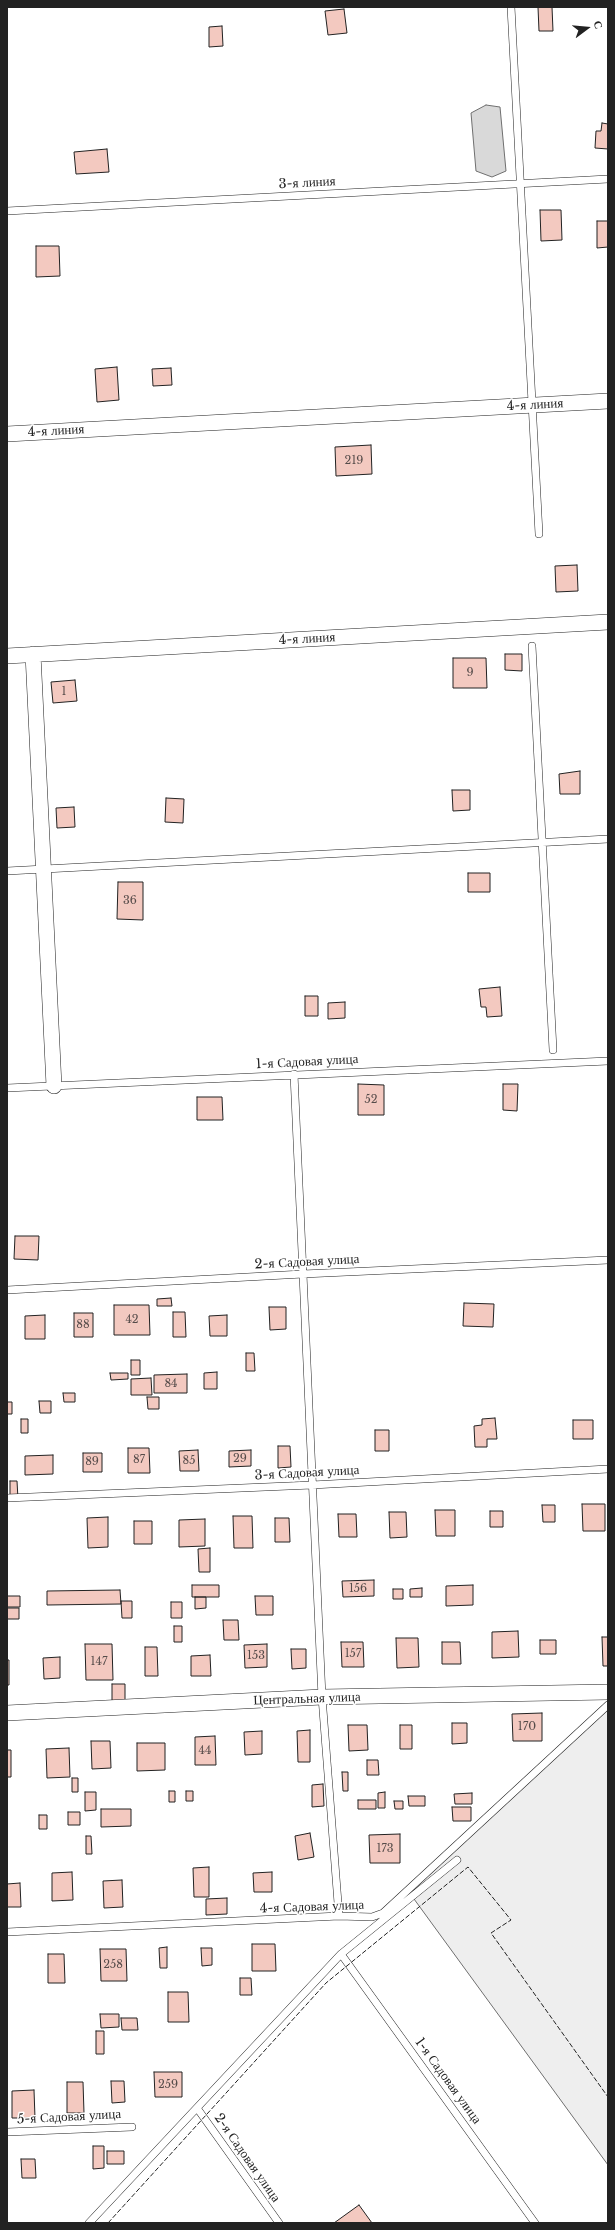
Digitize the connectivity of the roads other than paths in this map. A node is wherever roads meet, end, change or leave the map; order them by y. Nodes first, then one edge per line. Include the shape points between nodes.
1 (512, 7) edge
2 (608, 179) edge
3 (521, 184) junction
4 (7, 211) edge
5 (608, 401) edge
6 (531, 405) junction
7 (7, 434) edge
8 (538, 534) dead end
9 (608, 622) edge
10 (532, 646) dead end
11 (33, 654) junction
12 (7, 656) edge
13 (608, 839) edge
14 (541, 843) junction
15 (44, 869) junction
16 (7, 871) edge
17 (553, 1050) dead end
18 (608, 1061) edge
19 (294, 1074) junction
20 (54, 1086) junction
21 (7, 1088) edge
22 (608, 1260) edge
23 (303, 1274) junction
24 (7, 1290) edge
25 (608, 1469) edge
26 (312, 1485) junction
27 (7, 1498) edge
28 (608, 1692) edge
29 (322, 1697) junction
30 (608, 1705) edge
31 (7, 1712) edge
32 (457, 1860) dead end
33 (339, 1916) junction
34 (7, 1932) edge
35 (341, 1954) junction
36 (197, 2108) junction
37 (132, 2127) dead end
38 (7, 2132) edge
39 (89, 2223) edge
40 (279, 2223) edge
41 (535, 2223) edge

1 - 3 lane
2 - 3 lane, 3-я линия
3 - 4 lane, 3-я линия
3 - 6 lane
5 - 6 street, 4-я линия
6 - 7 street, 4-я линия
6 - 8 lane
9 - 11 street, 4-я линия
10 - 14 lane
11 - 12 street, 4-я линия
11 - 15 street
13 - 14 lane
14 - 15 lane
14 - 17 lane
15 - 16 lane
15 - 20 street
18 - 19 lane, 1-я Садовая улица
19 - 20 lane, 1-я Садовая улица
19 - 23 lane
20 - 21 lane, 1-я Садовая улица
22 - 23 lane, 2-я Садовая улица
23 - 24 lane, 2-я Садовая улица
23 - 26 lane
25 - 26 lane, 3-я Садовая улица
26 - 27 lane, 3-я Садовая улица
26 - 29 lane
28 - 29 street, Центральная улица
29 - 31 street, Центральная улица
29 - 33 lane
30 - 33 lane, 4-я Садовая улица via 383,1912 372,1917
32 - 35 lane
33 - 34 lane, 4-я Садовая улица
35 - 36 lane
35 - 41 lane, 1-я Садовая улица
36 - 39 lane
36 - 40 lane, 2-я Садовая улица
37 - 38 lane, 5-я Садовая улица

